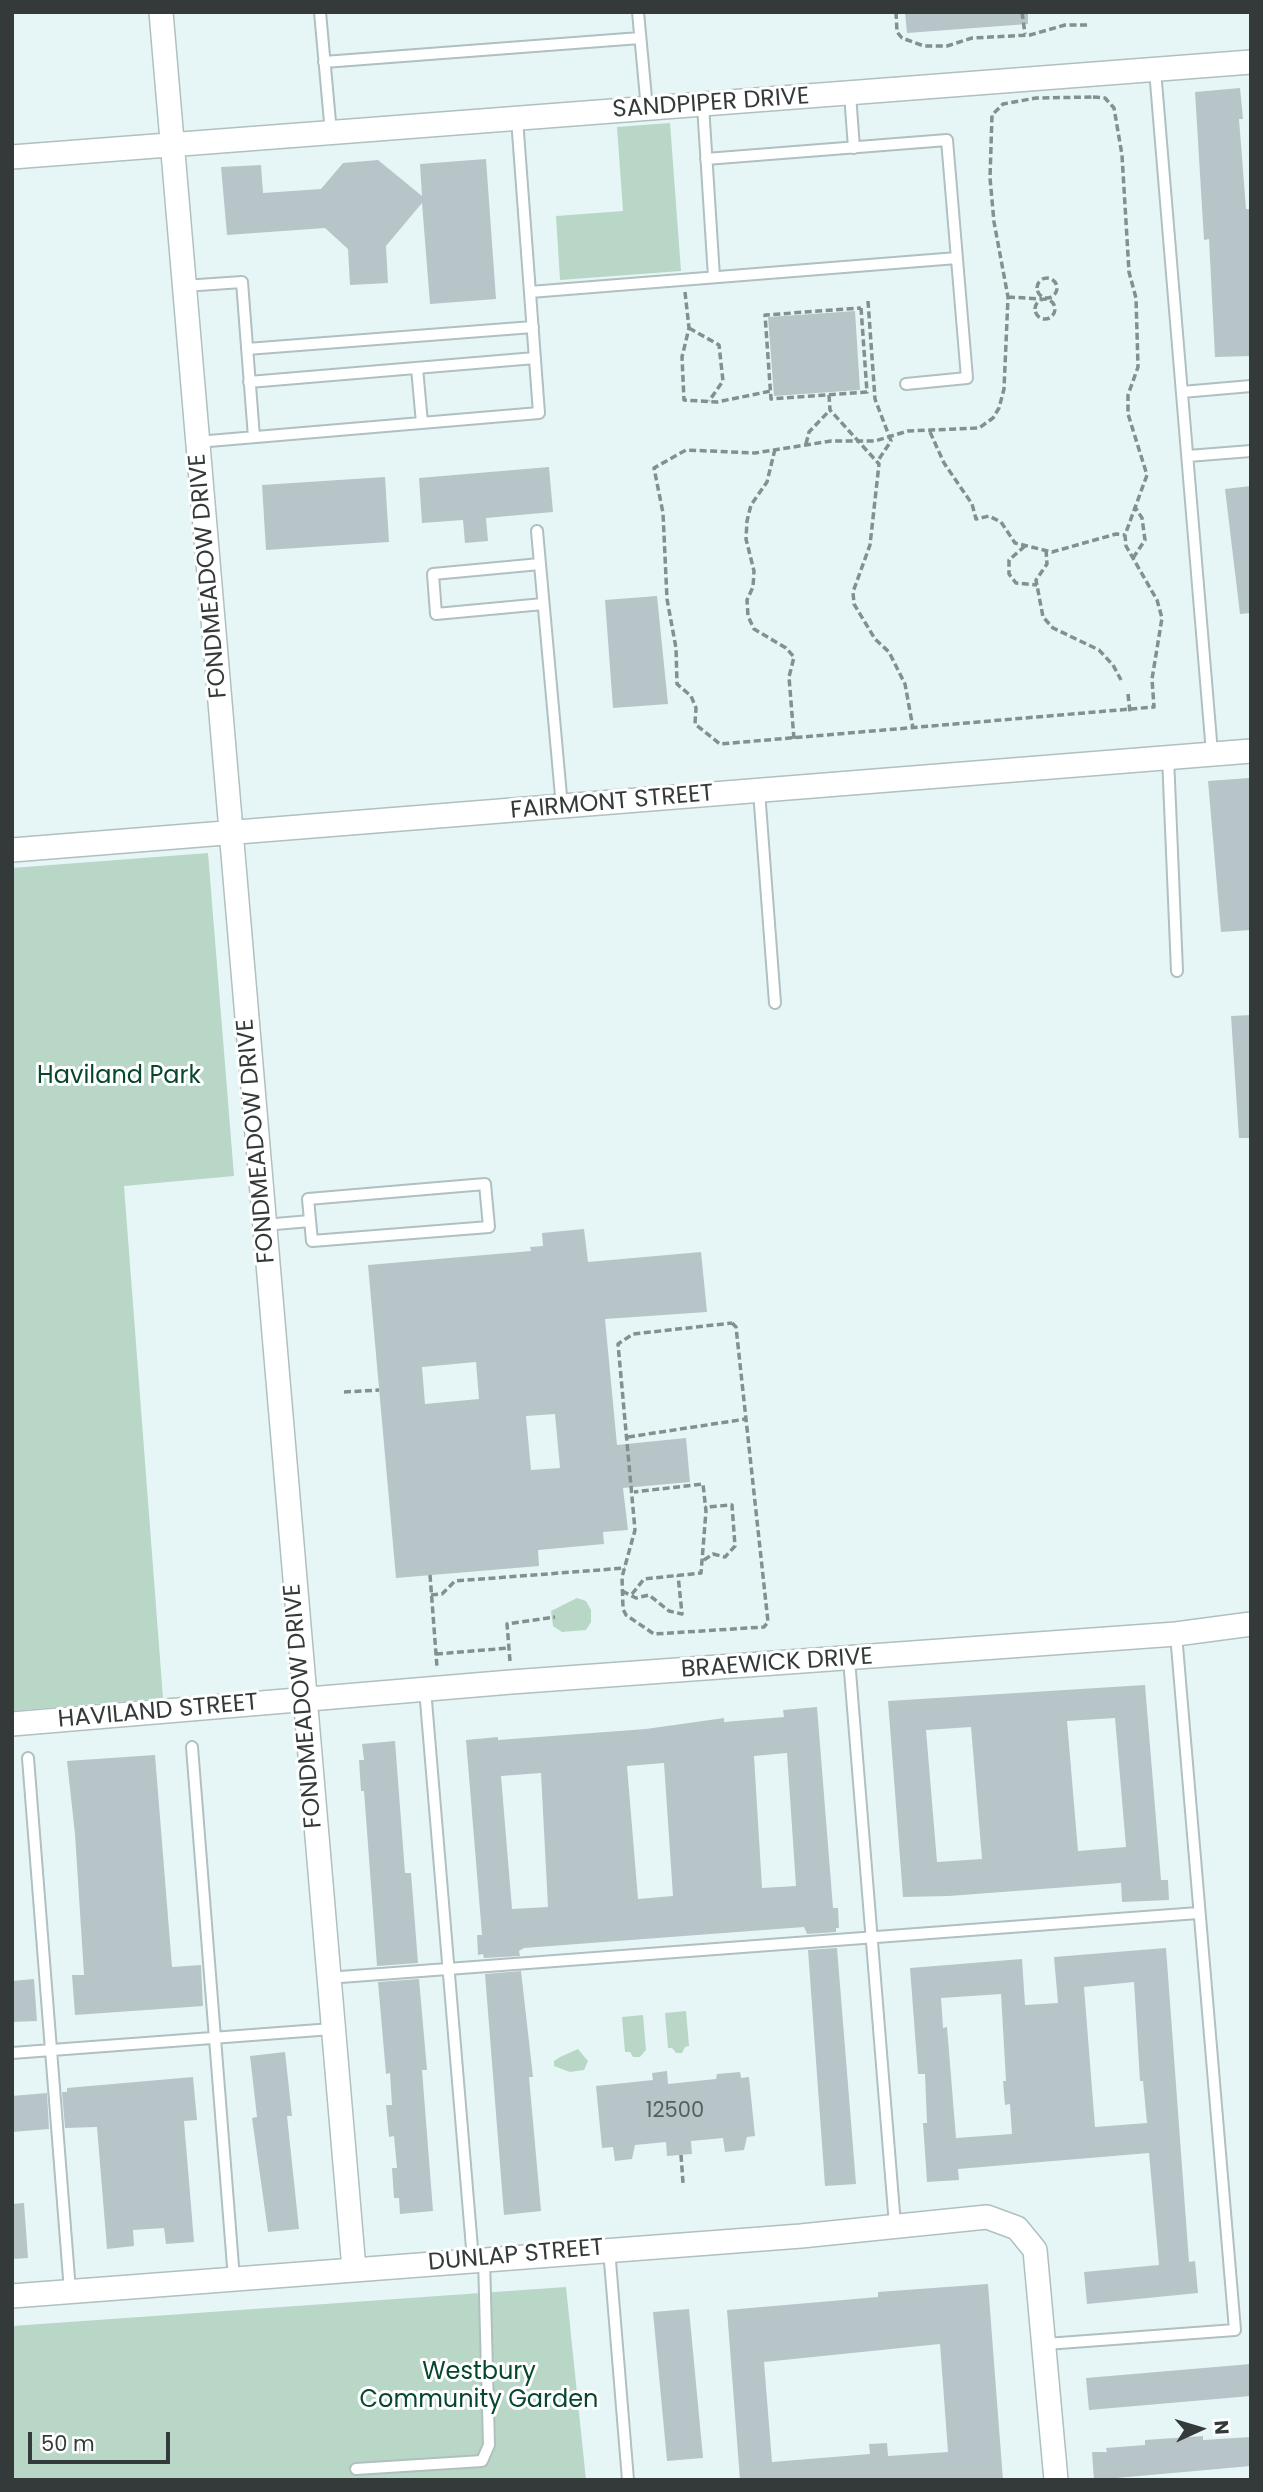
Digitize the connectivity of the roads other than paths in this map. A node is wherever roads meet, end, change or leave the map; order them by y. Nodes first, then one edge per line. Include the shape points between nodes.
1 (161, 12) edge
2 (320, 12) edge
3 (638, 12) edge
4 (640, 38) junction
5 (324, 62) junction
6 (1251, 62) edge
7 (1155, 70) junction
8 (850, 94) junction
9 (703, 105) junction
10 (647, 109) junction
11 (517, 119) junction
12 (331, 133) junction
13 (172, 145) junction
14 (854, 148) junction
15 (12, 157) edge
16 (706, 159) junction
17 (957, 258) junction
18 (714, 277) junction
19 (184, 286) junction
20 (530, 292) junction
21 (533, 327) junction
22 (247, 349) junction
23 (535, 358) junction
24 (417, 368) junction
25 (250, 382) junction
26 (906, 384) dead end
27 (1251, 386) edge
28 (1182, 392) junction
29 (422, 423) junction
30 (254, 437) junction
31 (197, 442) junction
32 (1251, 451) edge
33 (1188, 456) junction
34 (537, 531) dead end
35 (540, 564) junction
36 (544, 604) junction
37 (1251, 751) edge
38 (1212, 753) junction
39 (1168, 757) junction
40 (759, 791) junction
41 (562, 807) junction
42 (230, 832) junction
43 (12, 850) edge
44 (1177, 971) dead end
45 (775, 1003) dead end
46 (310, 1221) junction
47 (264, 1225) junction
48 (1251, 1624) edge
49 (1175, 1633) junction
50 (849, 1659) junction
51 (432, 1688) junction
52 (304, 1700) junction
53 (12, 1724) edge
54 (192, 1747) dead end
55 (28, 1758) dead end
56 (1198, 1913) junction
57 (870, 1937) junction
58 (448, 1969) junction
59 (327, 1978) junction
60 (332, 2029) junction
61 (215, 2038) junction
62 (51, 2050) junction
63 (12, 2053) edge
64 (895, 2225) junction
65 (609, 2249) junction
66 (479, 2260) junction
67 (354, 2269) junction
68 (234, 2279) junction
69 (70, 2291) junction
70 (12, 2296) edge
71 (1046, 2344) junction
72 (356, 2469) dead end
73 (628, 2480) edge
74 (1056, 2480) edge

1 - 13 street, FONDMEADOW DRIVE
2 - 5 lane
3 - 4 lane
4 - 5 lane
4 - 10 lane
5 - 12 lane
6 - 7 street, SANDPIPER DRIVE
7 - 8 street, SANDPIPER DRIVE
7 - 28 lane
8 - 9 street, SANDPIPER DRIVE
8 - 14 lane
9 - 10 street, SANDPIPER DRIVE
9 - 16 lane
10 - 11 street, SANDPIPER DRIVE
11 - 12 street, SANDPIPER DRIVE
11 - 20 lane
12 - 13 street, SANDPIPER DRIVE
13 - 15 street, SANDPIPER DRIVE
13 - 19 street, FONDMEADOW DRIVE
14 - 16 lane
14 - 17 lane via 947,140
16 - 18 lane
17 - 18 lane
17 - 26 lane via 967,378
18 - 20 lane
19 - 22 lane via 242,282
19 - 31 street, FONDMEADOW DRIVE
20 - 21 lane
21 - 22 lane
21 - 23 lane
22 - 25 lane
23 - 24 lane
23 - 29 lane via 539,413
24 - 25 lane
24 - 29 lane
25 - 30 lane
27 - 28 lane
28 - 33 lane
29 - 30 lane
30 - 31 lane
31 - 42 street, FONDMEADOW DRIVE
32 - 33 lane
33 - 38 lane
34 - 35 lane
35 - 36 lane
35 - 36 lane via 433,574 436,614
36 - 41 lane
37 - 38 street, FAIRMONT STREET
38 - 39 street, FAIRMONT STREET
39 - 40 street, FAIRMONT STREET
39 - 44 lane
40 - 41 street, FAIRMONT STREET
40 - 45 lane
41 - 42 street, FAIRMONT STREET
42 - 43 street, FAIRMONT STREET
42 - 47 street, FONDMEADOW DRIVE
46 - 46 lane via 312,1241 489,1227 485,1184 309,1199
46 - 47 lane
47 - 52 street, FONDMEADOW DRIVE
48 - 49 street, BRAEWICK DRIVE
49 - 50 street, BRAEWICK DRIVE
49 - 56 lane
50 - 51 street, BRAEWICK DRIVE
50 - 57 lane
51 - 52 street, BRAEWICK DRIVE
51 - 58 lane
52 - 53 street, HAVILAND STREET
52 - 59 street, FONDMEADOW DRIVE
54 - 61 lane
55 - 62 lane
56 - 57 lane
56 - 71 lane via 1235,2330
57 - 58 lane
57 - 64 lane
58 - 59 lane
58 - 66 lane
59 - 60 street, FONDMEADOW DRIVE
60 - 61 lane
60 - 67 street, FONDMEADOW DRIVE
61 - 62 lane
61 - 68 lane
62 - 63 lane
62 - 69 lane
64 - 65 street, DUNLAP STREET
64 - 71 street, DUNLAP STREET via 987,2217 1017,2228 1035,2250
65 - 66 street, DUNLAP STREET
65 - 73 lane
66 - 67 street, DUNLAP STREET
66 - 72 lane via 489,2445 482,2461
67 - 68 street, DUNLAP STREET
68 - 69 street, DUNLAP STREET
69 - 70 street, DUNLAP STREET
71 - 74 street

